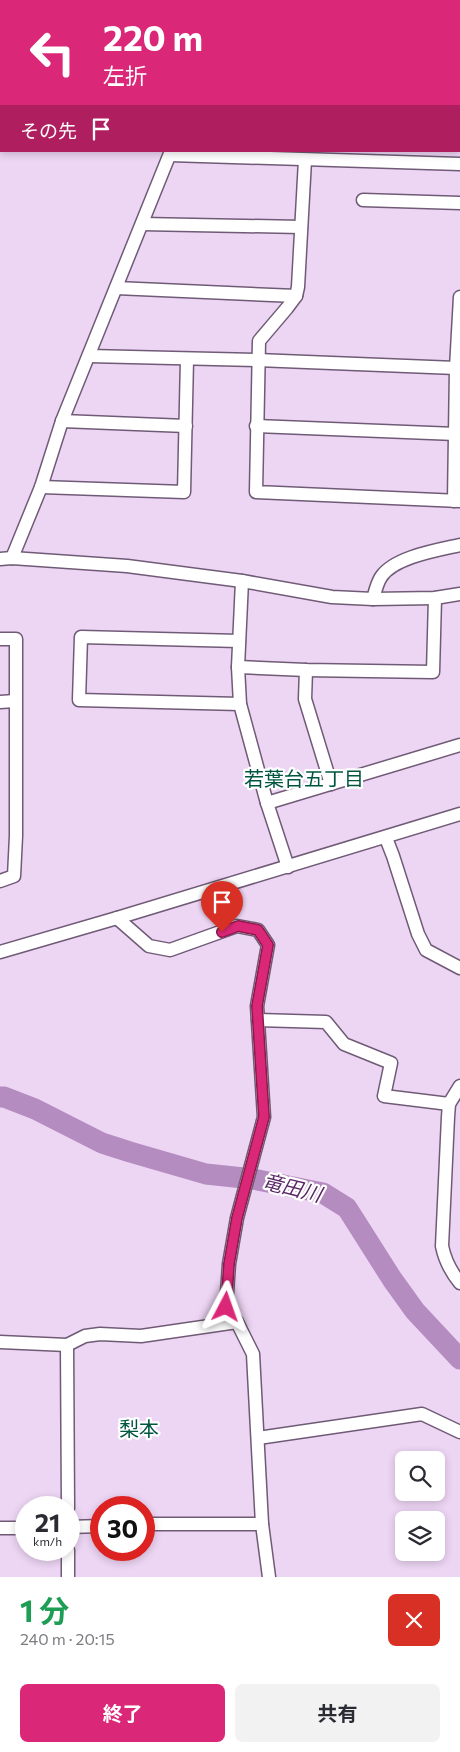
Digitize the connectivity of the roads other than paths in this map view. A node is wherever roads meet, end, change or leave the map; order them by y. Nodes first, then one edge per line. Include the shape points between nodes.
1 (170, 153) edge
2 (401, 156) edge
3 (306, 160) junction
4 (460, 164) edge
5 (363, 200) dead end
6 (460, 204) edge
7 (142, 224) junction
8 (301, 227) junction
9 (116, 288) junction
10 (296, 296) junction
11 (460, 297) edge
12 (89, 356) junction
13 (187, 359) junction
14 (258, 360) junction
15 (456, 368) junction
16 (62, 422) junction
17 (186, 426) junction
18 (256, 426) junction
19 (456, 434) junction
20 (40, 487) junction
21 (457, 501) edge
22 (460, 545) edge
23 (6, 558) edge
24 (242, 581) junction
25 (460, 594) edge
26 (435, 598) junction
27 (373, 599) junction
28 (0, 639) edge
29 (239, 641) junction
30 (238, 668) junction
31 (306, 670) junction
32 (15, 701) junction
33 (0, 702) edge
34 (240, 704) junction
35 (460, 745) edge
36 (331, 784) junction
37 (267, 804) junction
38 (460, 814) edge
39 (386, 838) junction
40 (288, 867) junction
41 (0, 881) edge
42 (117, 918) junction
43 (0, 952) edge
44 (460, 968) edge
45 (258, 1020) junction
46 (460, 1086) edge
47 (449, 1104) junction
48 (460, 1283) edge
49 (237, 1322) junction
50 (0, 1342) edge
51 (67, 1345) junction
52 (460, 1432) edge
53 (258, 1438) junction
54 (68, 1496) edge
55 (155, 1524) edge
56 (262, 1524) junction
57 (0, 1528) edge
58 (15, 1528) edge
59 (68, 1561) edge
60 (68, 1577) edge
61 (268, 1577) edge

1 - 3 street
1 - 7 street
2 - 3 street
2 - 4 street
3 - 8 street
5 - 6 street
7 - 8 street
7 - 9 street
8 - 10 street
9 - 10 street
9 - 12 street
10 - 14 street via 259,341
11 - 15 street
12 - 13 street
12 - 16 street
13 - 14 street
13 - 17 street
14 - 15 street
14 - 18 street
15 - 19 street
16 - 17 street
16 - 20 street
17 - 20 street via 184,492
18 - 19 street
18 - 21 street via 256,492
19 - 21 street
20 - 23 street
22 - 27 street via 406,559 389,568 381,577
23 - 24 street via 127,566
24 - 27 street via 332,597
24 - 29 street
25 - 26 street
26 - 27 street
26 - 31 street via 433,672
28 - 32 street via 16,639
29 - 30 street
29 - 34 street via 81,636 79,700
30 - 31 street
30 - 34 street
31 - 36 street via 305,699
32 - 33 street
32 - 41 street via 14,876
34 - 37 street
35 - 36 street
36 - 37 street
37 - 40 street
38 - 39 street
39 - 40 street
39 - 44 street via 426,950
40 - 42 street
42 - 43 street
42 - 45 street via 149,946 170,950 238,926 258,930 268,945 257,1006
45 - 47 street via 326,1022 344,1044 391,1063 384,1096
45 - 49 street via 264,1117 237,1218 229,1264 226,1307
46 - 47 street
47 - 48 street via 442,1246 444,1257
49 - 51 street via 141,1336 92,1335
49 - 53 street via 253,1354
50 - 51 street
51 - 54 street
52 - 53 street via 422,1414
53 - 56 street
55 - 56 street
56 - 61 street
57 - 58 street
59 - 60 street

